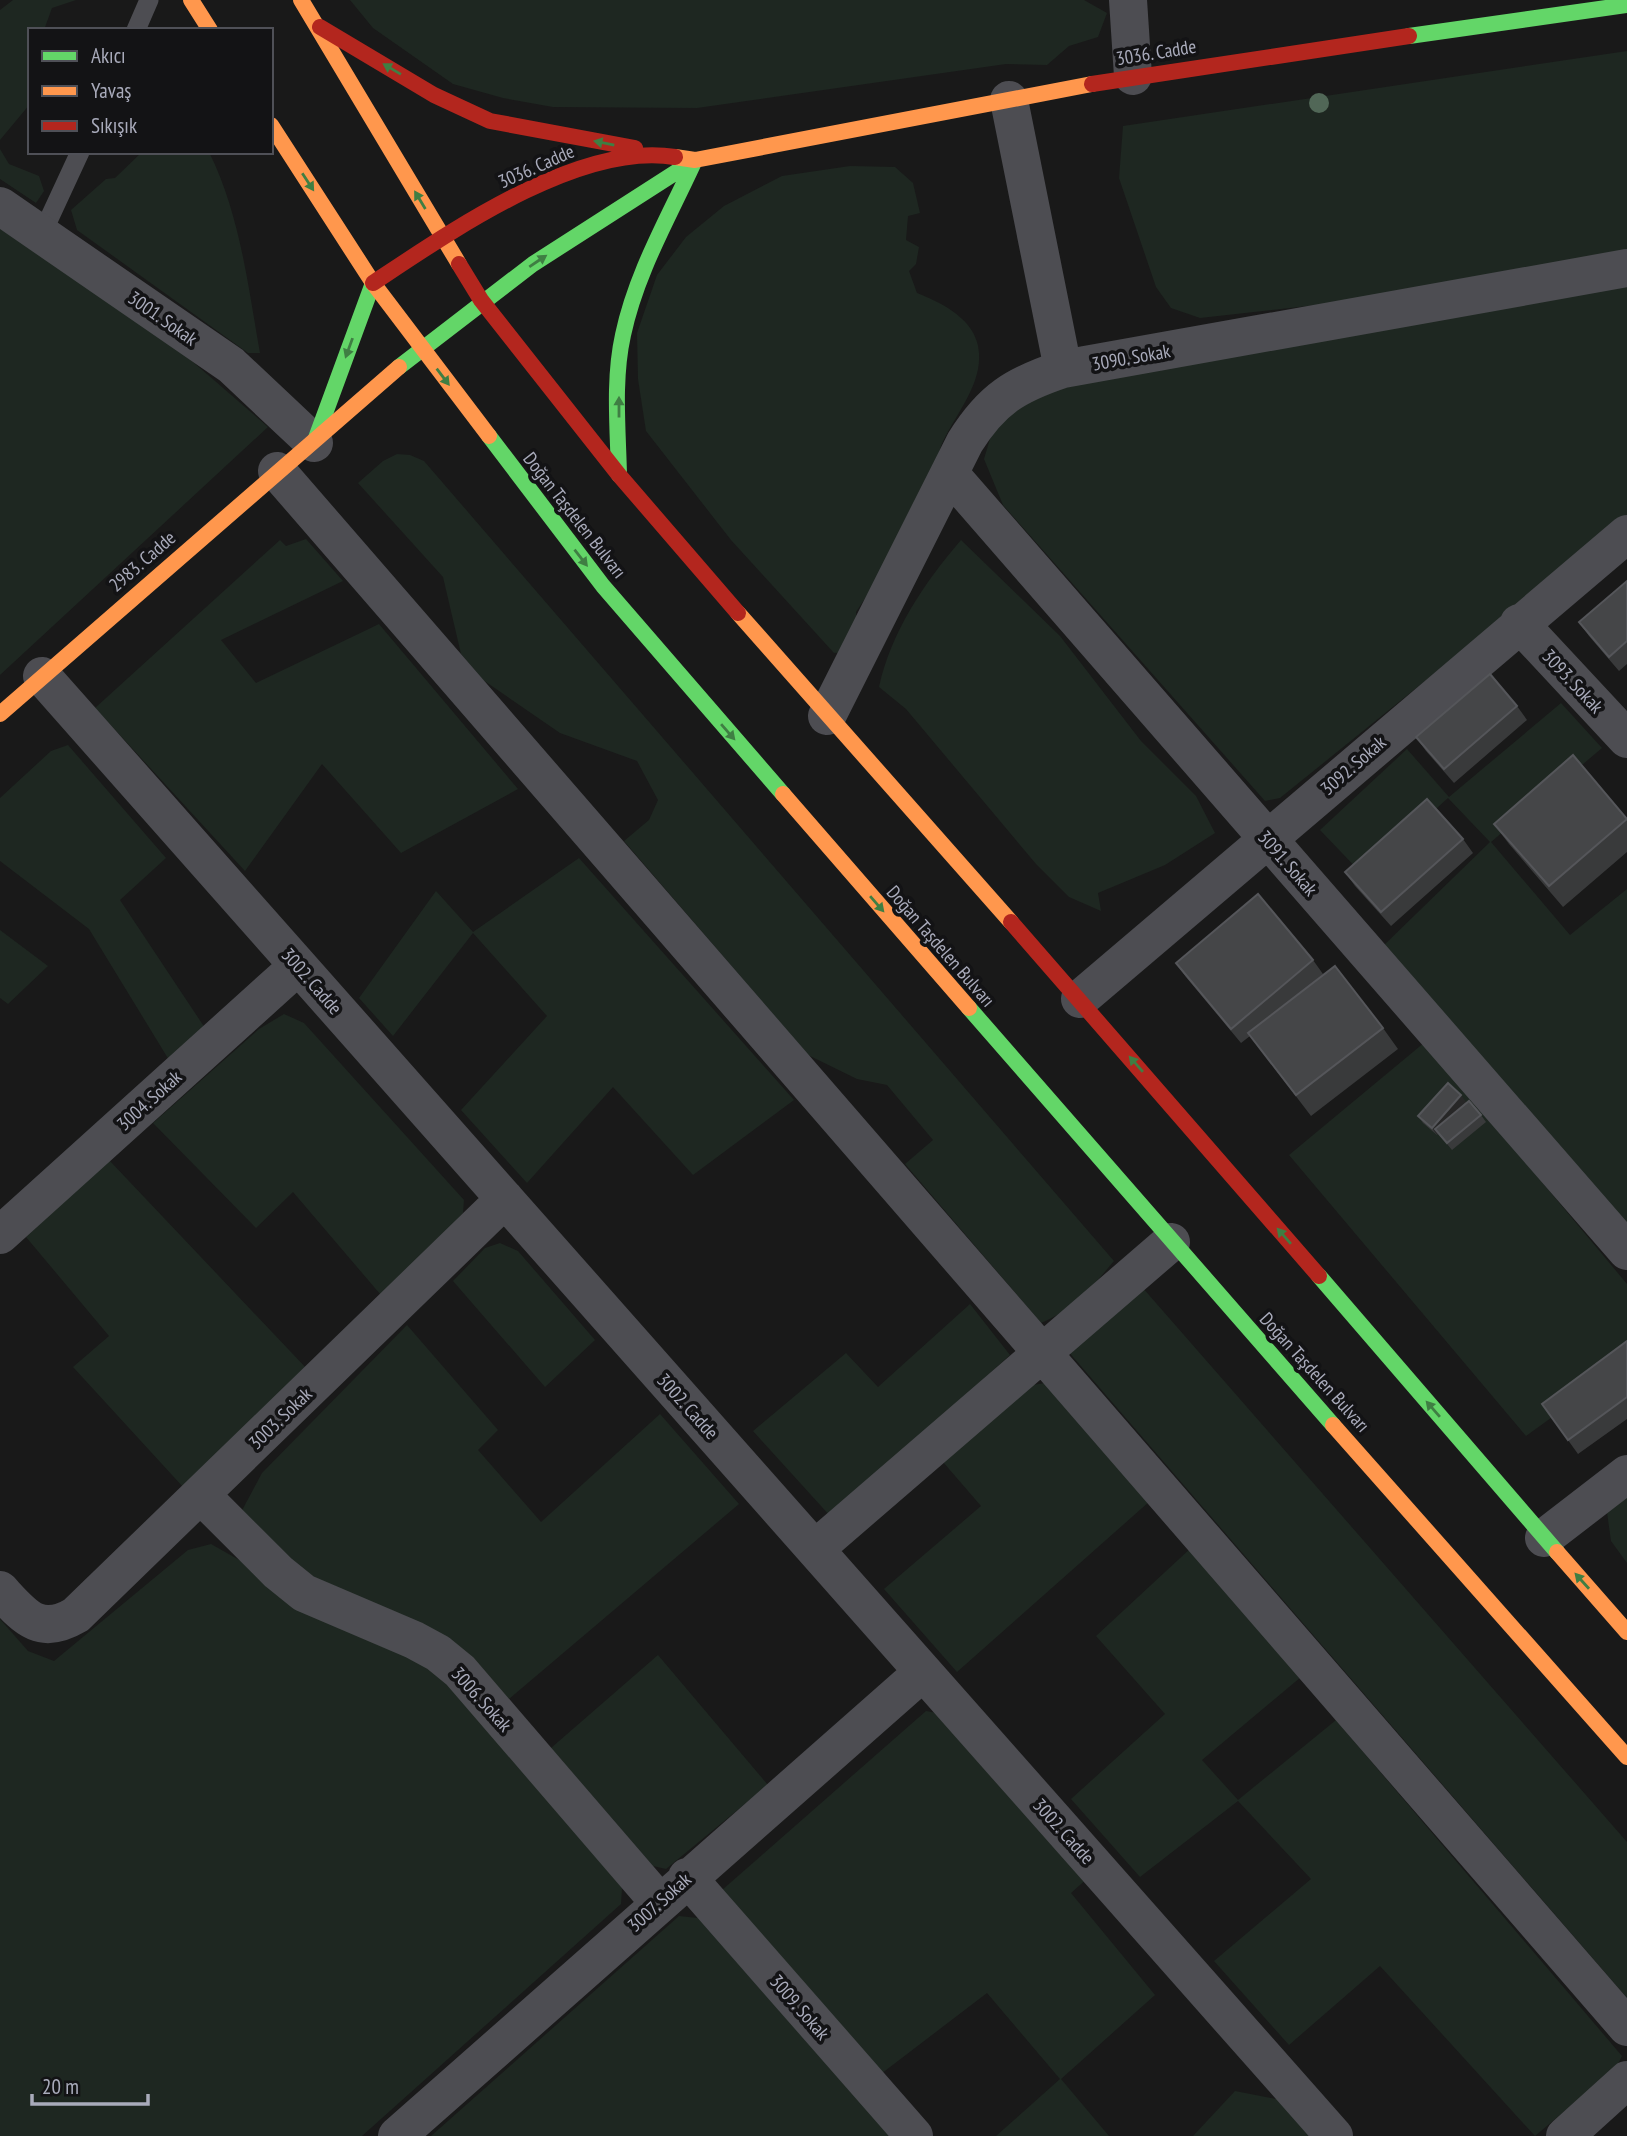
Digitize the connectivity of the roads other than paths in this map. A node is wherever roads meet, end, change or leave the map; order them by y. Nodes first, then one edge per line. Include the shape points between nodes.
1 (149, 0) edge
2 (191, 0) edge
3 (300, 0) edge
4 (1128, 0) edge
5 (1627, 5) edge
6 (316, 25) junction
7 (137, 28) edge
8 (209, 28) edge
9 (1133, 76) junction
10 (1009, 100) junction
11 (273, 128) edge
12 (79, 154) edge
13 (695, 160) junction
14 (0, 206) edge
15 (42, 234) junction
16 (442, 238) junction
17 (1627, 268) edge
18 (373, 284) junction
19 (481, 300) junction
20 (421, 348) junction
21 (1063, 369) junction
22 (314, 443) junction
23 (277, 471) junction
24 (950, 474) junction
25 (620, 475) junction
26 (1627, 534) edge
27 (1519, 622) junction
28 (42, 676) junction
29 (0, 714) edge
30 (827, 716) junction
31 (1627, 740) edge
32 (1267, 839) junction
33 (298, 965) junction
34 (1080, 999) junction
35 (505, 1199) junction
36 (0, 1235) edge
37 (1171, 1242) junction
38 (1627, 1251) edge
39 (1042, 1353) junction
40 (1627, 1474) edge
41 (201, 1495) junction
42 (1544, 1538) junction
43 (815, 1549) junction
44 (0, 1590) edge
45 (1627, 1632) edge
46 (923, 1672) junction
47 (1627, 1757) edge
48 (687, 1877) junction
49 (659, 1902) junction
50 (1627, 2027) edge
51 (1627, 2080) edge
52 (397, 2136) edge
53 (914, 2136) edge
54 (1334, 2136) edge
55 (1564, 2136) edge

1 - 7 lane
2 - 8 main road
3 - 6 main road
4 - 9 street
5 - 9 main road, 3036. Cadde
13 -> 6 main road via 490,121
16 -> 6 main road
9 - 10 main road, 3036. Cadde
10 - 13 main road, 3036. Cadde
10 - 21 street
11 -> 18 main road, Doğan Taşdelen Bulvarı
12 - 15 lane
13 - 16 main road, 3036. Cadde via 652,153 585,166 526,191
19 -> 13 main road, 3036. Cadde
25 -> 13 main road via 620,366 628,312
14 - 15 street, 3001. Sokak
15 - 22 street, 3001. Sokak via 231,365
16 - 18 main road, 3036. Cadde
16 - 19 main road
17 - 21 street, 3090. Sokak
18 - 20 main road, Doğan Taşdelen Bulvarı
18 -> 22 main road
19 - 20 main road, 3036. Cadde
19 - 25 main road
20 - 22 main road, 2983. Cadde
20 -> 37 main road, Doğan Taşdelen Bulvarı via 621,608
21 - 24 street, 3090. Sokak via 1006,393 982,415
22 - 23 main road, 2983. Cadde
23 - 28 main road, 2983. Cadde
23 - 39 street
24 - 30 street, 3090. Sokak
24 - 32 street, 3091. Sokak
25 - 30 main road
26 - 27 street, 3092. Sokak
27 - 31 street, 3093. Sokak
27 - 32 street, 3092. Sokak
28 - 29 main road, 2983. Cadde
28 - 33 street, 3002. Cadde
30 - 34 main road
32 - 34 street, 3092. Sokak
32 - 38 street, 3091. Sokak
33 - 35 street, 3002. Cadde
33 - 36 street, 3004. Sokak
42 -> 34 main road
35 - 41 street, 3003. Sokak
35 - 43 street, 3002. Cadde
37 - 39 street
37 - 47 main road, Doğan Taşdelen Bulvarı
39 - 43 street
39 - 50 street
40 - 42 street
41 - 44 street, 3003. Sokak via 64,1623 49,1625 26,1618
41 - 49 street, 3006. Sokak via 304,1593 414,1640 460,1671
45 -> 42 main road
43 - 46 street, 3002. Cadde
46 - 48 street, 3007. Sokak
46 - 54 street, 3002. Cadde
48 - 49 street, 3007. Sokak
48 - 53 street, 3009. Sokak
49 - 52 street, 3007. Sokak
51 - 55 street

